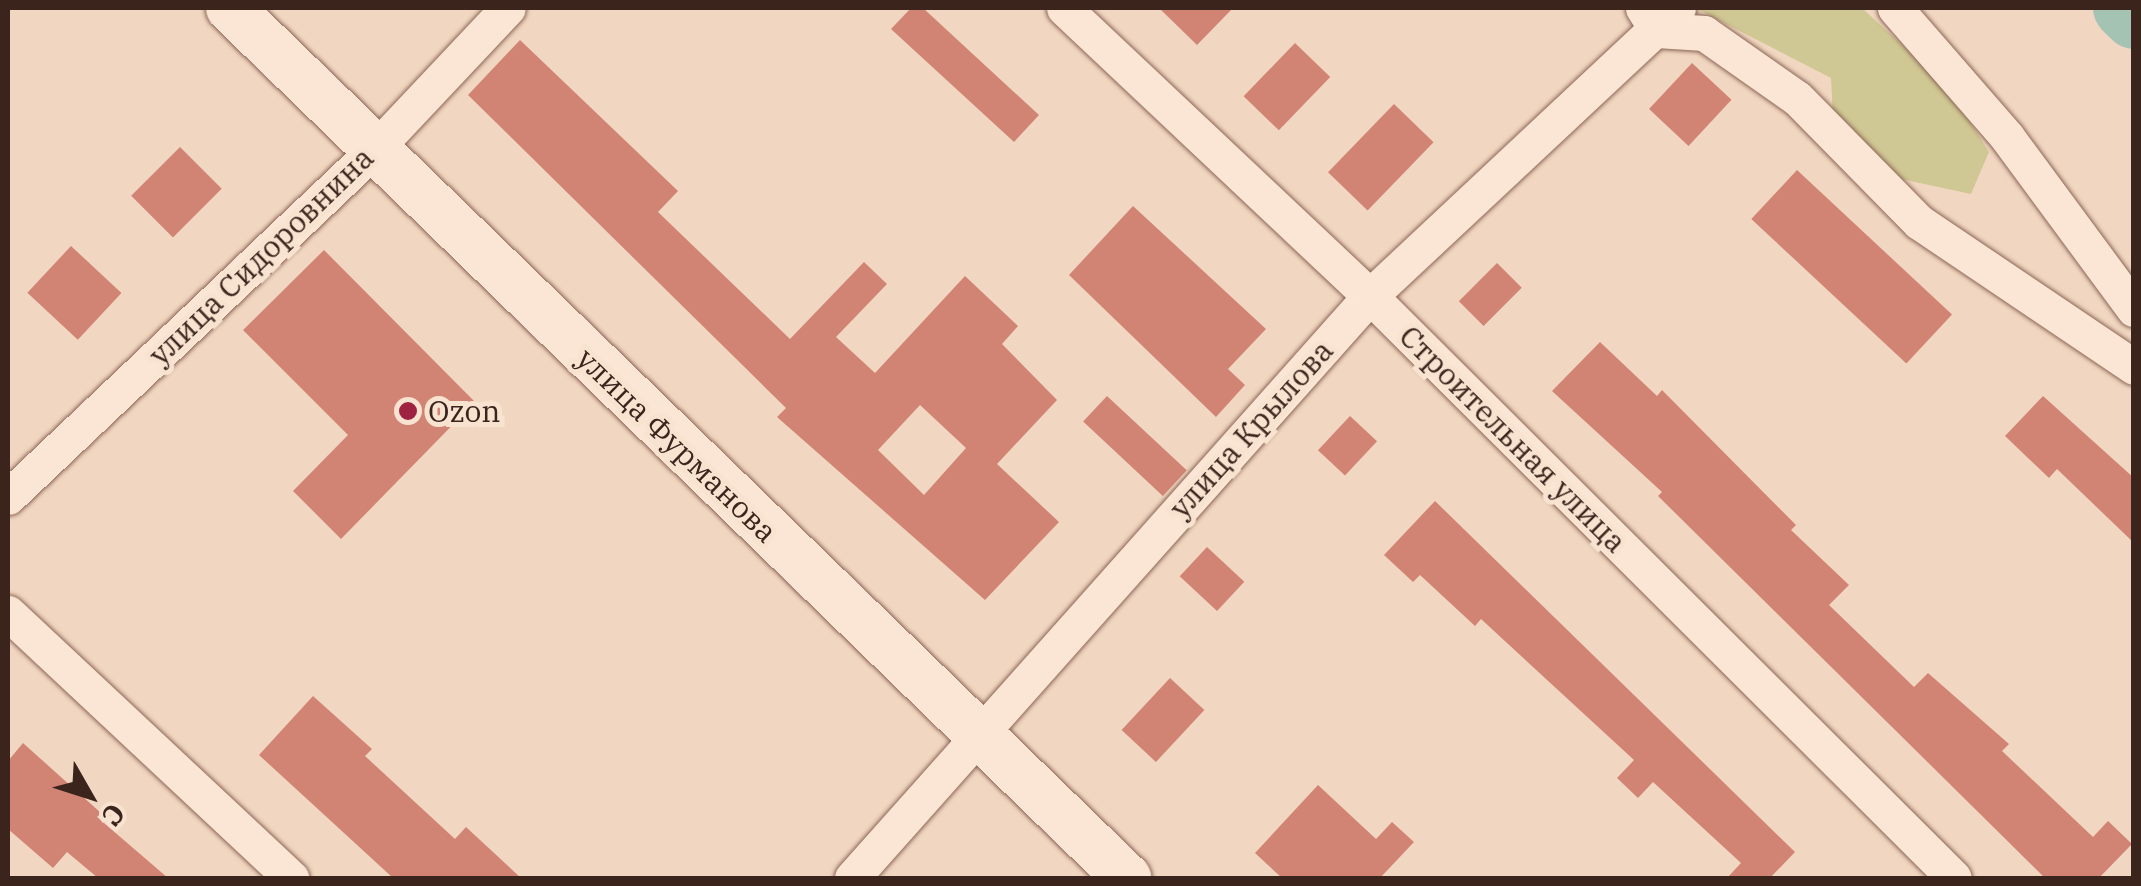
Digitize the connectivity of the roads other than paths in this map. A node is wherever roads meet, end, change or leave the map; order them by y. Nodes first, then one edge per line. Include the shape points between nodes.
1 (230, 8) edge
2 (508, 8) edge
3 (1064, 8) edge
4 (1895, 8) edge
5 (1659, 15) edge
6 (374, 150) junction
7 (1370, 296) junction
8 (2134, 310) edge
9 (2134, 368) edge
10 (8, 497) edge
11 (8, 612) edge
12 (978, 734) junction
13 (291, 878) edge
14 (852, 878) edge
15 (1127, 878) edge
16 (1954, 878) edge

1 - 6 main road, улица Фурманова
2 - 6 street, улица Сидоровнина
3 - 7 street, Строительная улица
4 - 8 street via 2007,137
5 - 7 street, улица Крылова
5 - 9 street via 1704,33 1797,98 1919,222
6 - 10 street, улица Сидоровнина
6 - 12 main road, улица Фурманова
7 - 12 street, улица Крылова
7 - 16 street, Строительная улица
11 - 13 street
12 - 14 street, улица Крылова
12 - 15 main road, улица Фурманова

